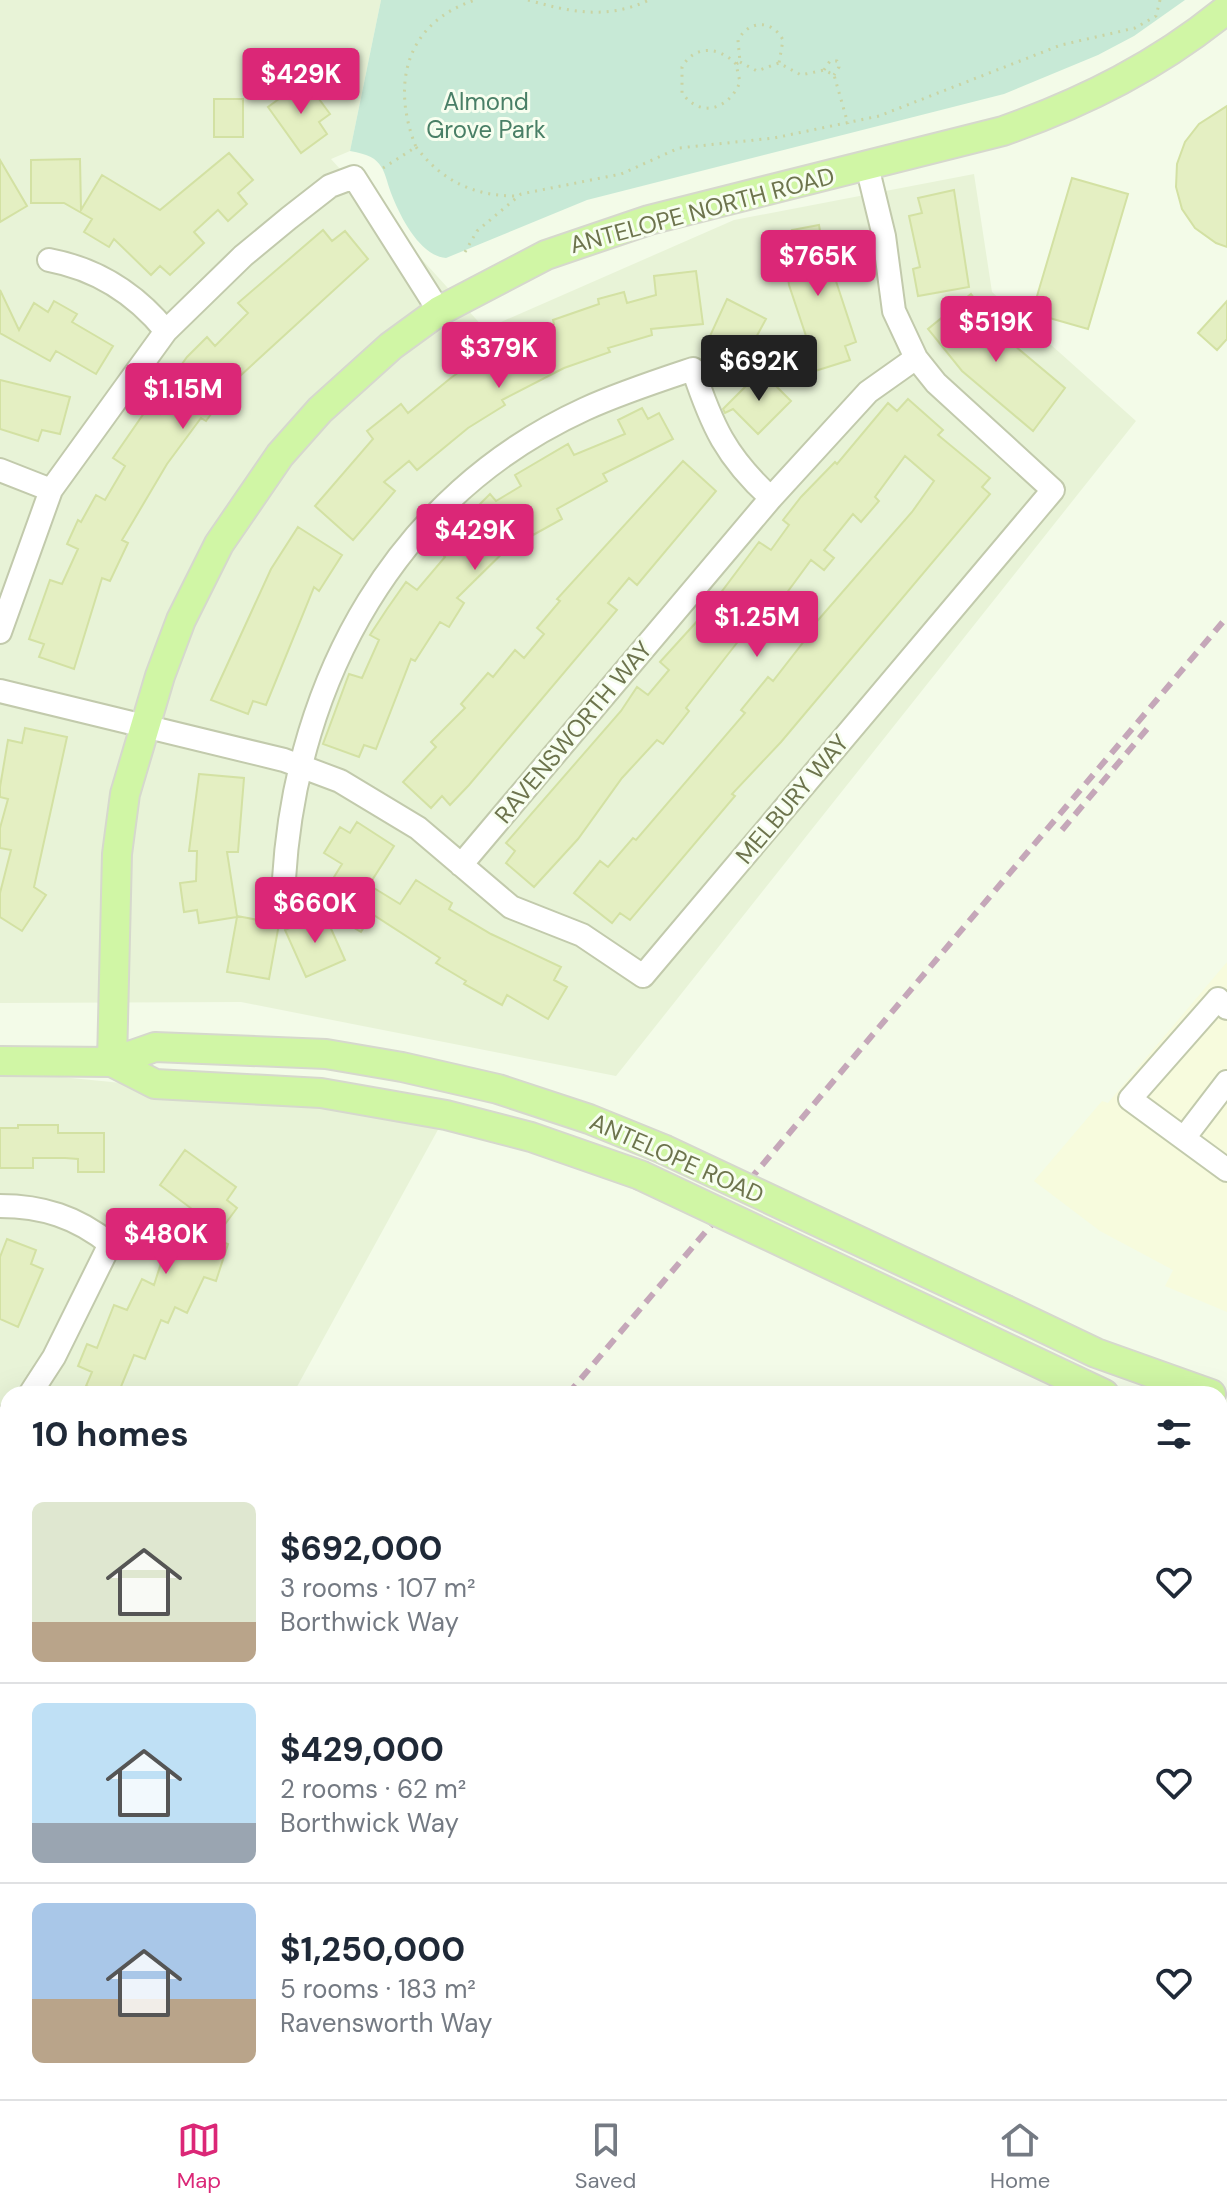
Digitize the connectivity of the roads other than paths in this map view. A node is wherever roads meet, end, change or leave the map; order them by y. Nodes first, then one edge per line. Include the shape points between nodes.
1 (1227, 9) edge
2 (867, 166) junction
3 (49, 260) dead end
4 (439, 311) junction
5 (166, 331) junction
6 (916, 358) junction
7 (0, 470) edge
8 (51, 490) junction
9 (771, 498) junction
10 (0, 632) edge
11 (0, 691) edge
12 (146, 726) junction
13 (298, 765) junction
14 (461, 865) junction
15 (284, 879) dead end
16 (1225, 1004) edge
17 (0, 1061) edge
18 (112, 1062) junction
19 (1227, 1082) edge
20 (1184, 1138) junction
21 (1227, 1170) edge
22 (0, 1206) edge
23 (39, 1386) edge
24 (1087, 1386) edge
25 (1189, 1386) edge

1 - 2 main road, ANTELOPE NORTH ROAD via 1158,60 1056,112
2 - 4 main road, ANTELOPE NORTH ROAD via 603,233 533,261
2 - 6 street, MELBURY WAY via 894,311
3 - 5 street via 74,265 117,286
4 - 5 street via 354,177 330,186 289,218
4 - 12 main road, ANTELOPE NORTH ROAD via 320,410 244,504 181,620
5 - 8 street
6 - 9 street, RAVENSWORTH WAY via 868,392
6 - 14 street, MELBURY WAY via 936,383 1053,490 643,976 582,935 511,907
7 - 8 street
8 - 10 street
9 - 13 street via 724,448 693,369 634,388 556,425 460,493 397,560 346,638 322,689
9 - 14 street, RAVENSWORTH WAY
11 - 12 street, MELBURY WAY
12 - 13 street, MELBURY WAY
12 - 18 main road, ANTELOPE NORTH ROAD via 125,794 117,854
13 - 14 street, MELBURY WAY via 387,806
13 - 15 street
16 - 20 street via 1218,999 1130,1099
17 - 18 main road, ANTELOPE ROAD
18 - 24 main road, ANTELOPE ROAD, bridge via 155,1084 321,1093 446,1115 531,1137 640,1175
18 - 25 main road, ANTELOPE ROAD, bridge via 155,1047 326,1054 498,1089 663,1149 1096,1353
19 - 20 street
20 - 21 street
22 - 23 street via 42,1209 71,1219 110,1244

